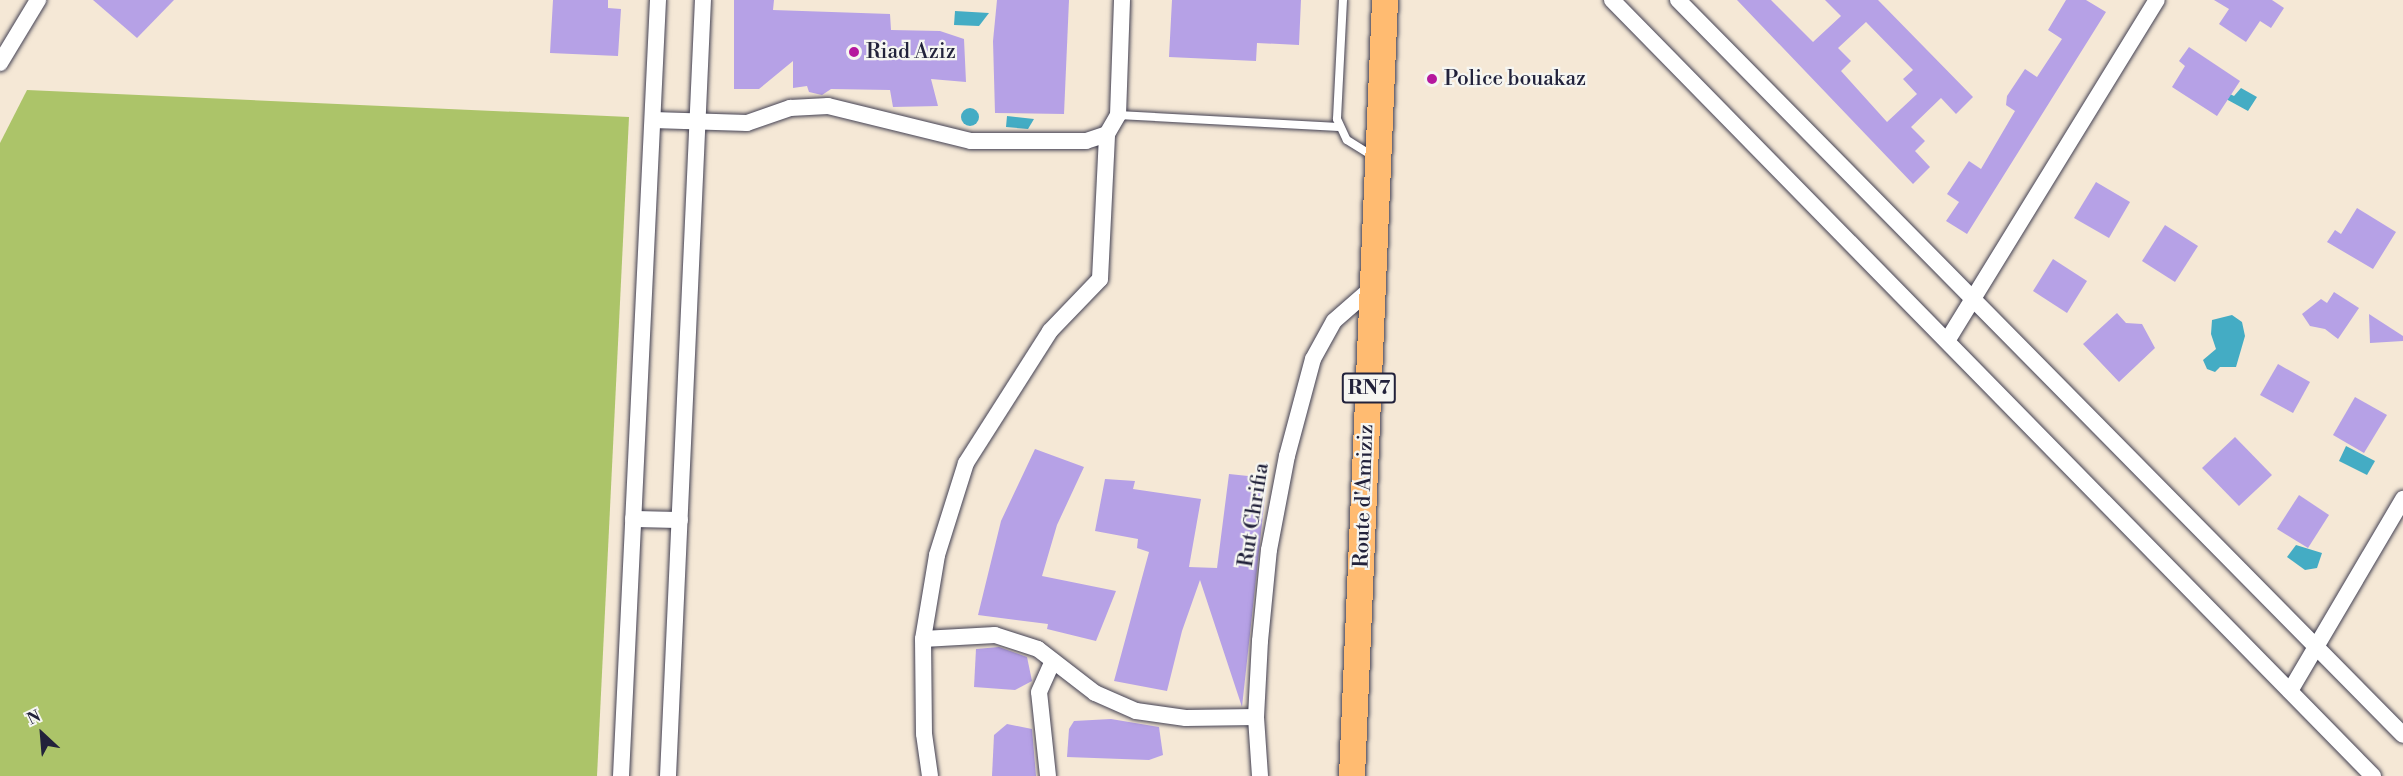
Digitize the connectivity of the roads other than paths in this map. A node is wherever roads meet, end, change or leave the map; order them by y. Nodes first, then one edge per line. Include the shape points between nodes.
1 (38, 0) edge
2 (658, 0) edge
3 (703, 0) edge
4 (1122, 0) edge
5 (1343, 0) edge
6 (1385, 0) edge
7 (1612, 0) edge
8 (1678, 0) edge
9 (2157, 0) edge
10 (0, 63) edge
11 (1118, 115) junction
12 (653, 120) junction
13 (696, 121) junction
14 (1338, 127) junction
15 (1107, 134) junction
16 (1378, 159) junction
17 (1373, 287) junction
18 (1974, 300) junction
19 (1947, 341) junction
20 (2403, 499) edge
21 (633, 519) junction
22 (680, 520) junction
23 (923, 639) junction
24 (2315, 646) junction
25 (1053, 661) junction
26 (2290, 691) junction
27 (1256, 717) junction
28 (2403, 735) edge
29 (621, 776) edge
30 (668, 776) edge
31 (930, 776) edge
32 (1048, 776) edge
33 (1260, 776) edge
34 (1352, 776) edge
35 (2373, 776) edge

1 - 10 street
2 - 12 street
3 - 13 street
4 - 11 street
5 - 14 lane
6 - 16 main road, Route d'Amiziz / RN7
7 - 19 street
8 - 18 street
9 - 18 street
11 - 14 lane
11 - 15 street
12 - 13 street
12 - 21 street
13 - 15 street via 747,123 790,108 828,106 971,141 1086,141
13 - 22 street
14 - 16 lane via 1347,140
15 - 23 street via 1100,279 1050,331 966,463 937,555
16 - 17 main road, Route d'Amiziz / RN7
17 - 27 street, Rut Chrifia via 1334,321 1313,359 1287,456 1269,550
17 - 34 main road, Route d'Amiziz / RN7
18 - 19 street
18 - 24 street
19 - 26 street
20 - 24 street
21 - 22 street
21 - 29 street
22 - 30 street
23 - 25 street via 995,635 1038,649
23 - 31 street via 924,734
24 - 26 street
24 - 28 street
25 - 27 street via 1095,693 1136,711 1186,718
25 - 32 street via 1039,692
26 - 35 street
27 - 33 street, Rut Chrifia

